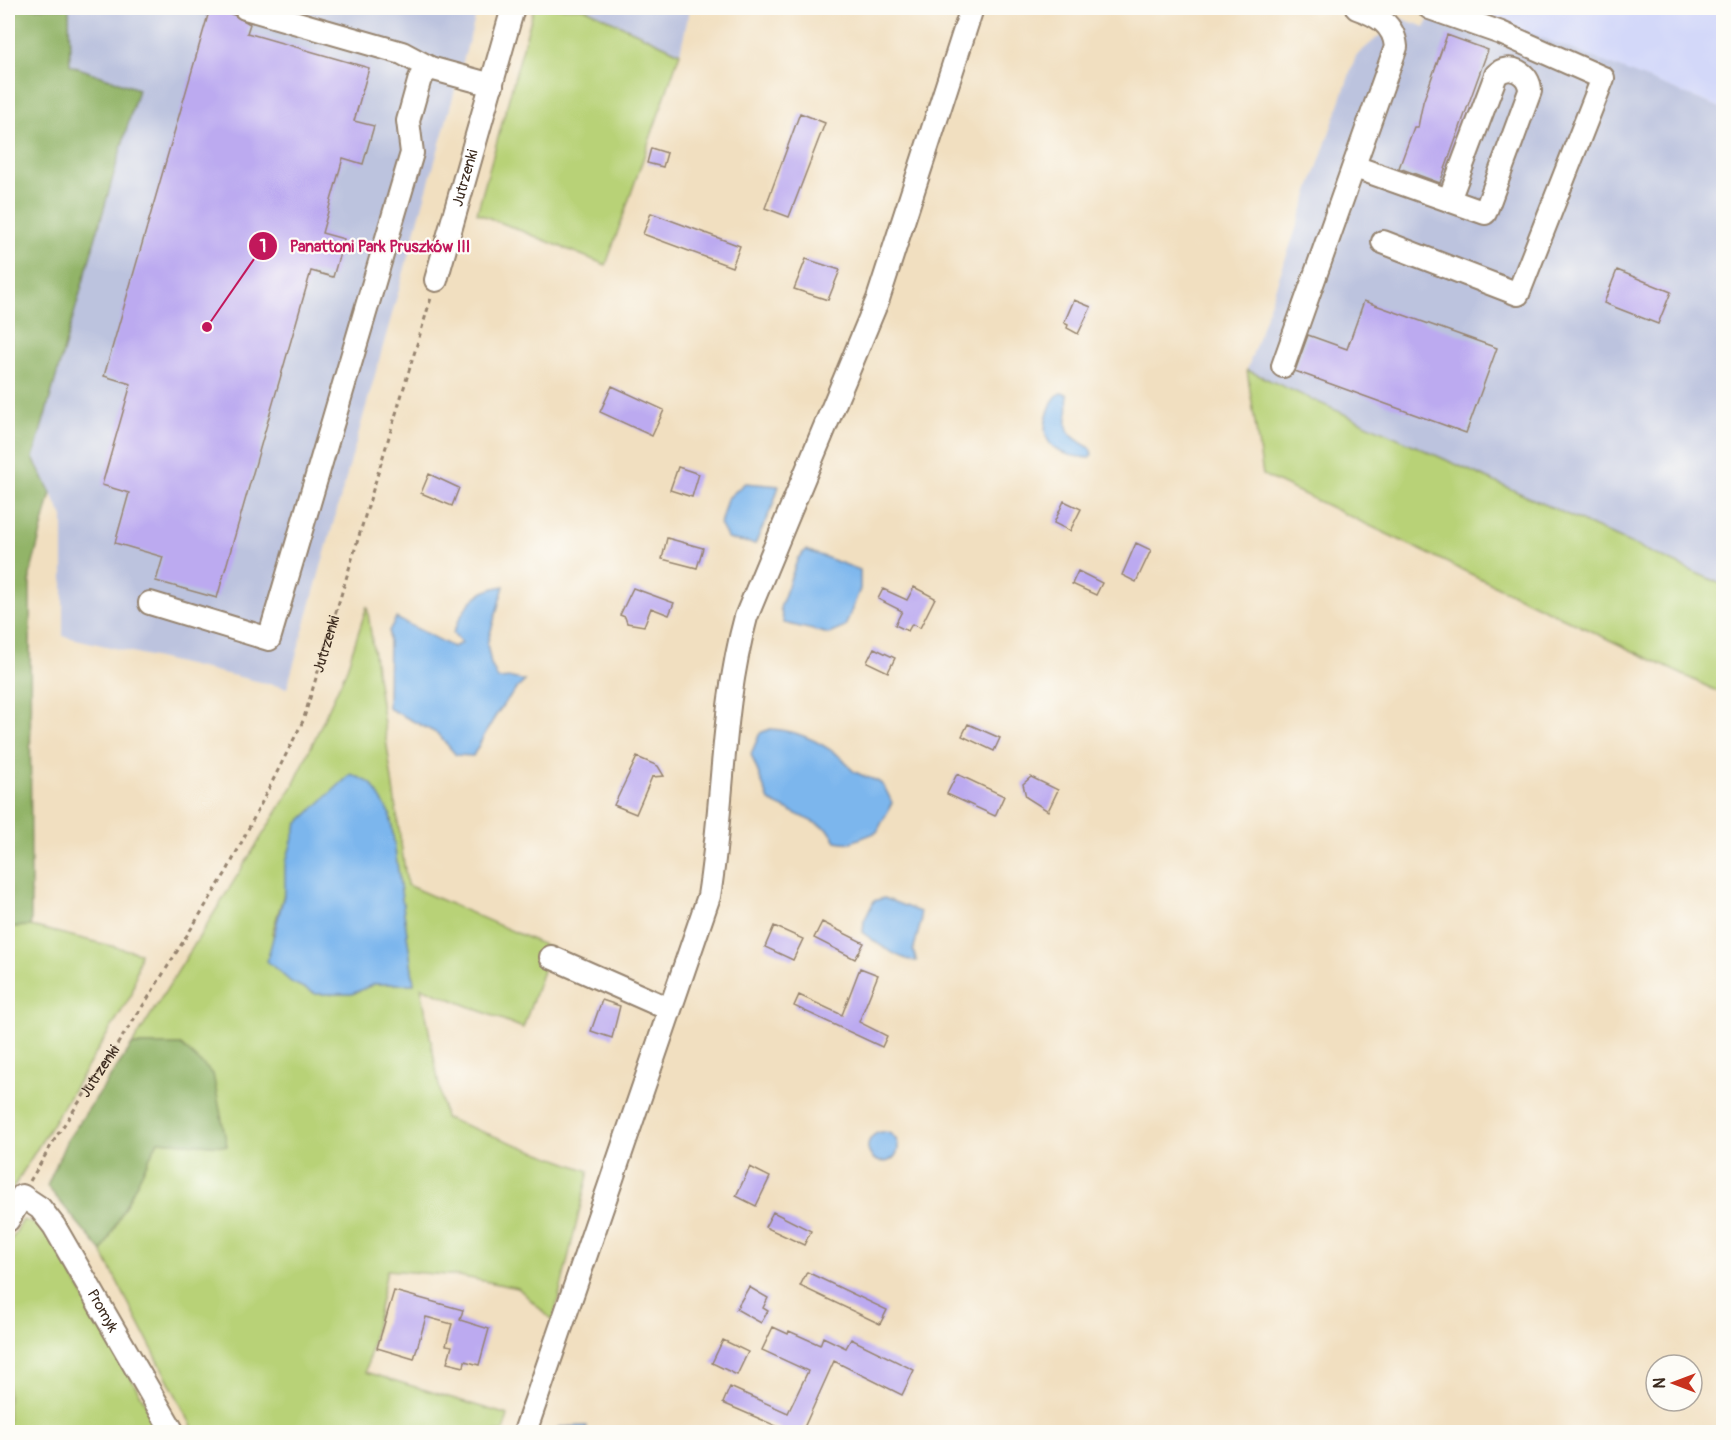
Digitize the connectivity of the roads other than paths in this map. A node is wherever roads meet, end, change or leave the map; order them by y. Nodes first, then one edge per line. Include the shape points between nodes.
1 (245, 8) edge
2 (513, 8) edge
3 (972, 8) edge
4 (1395, 8) edge
5 (1430, 8) edge
6 (1363, 10) edge
7 (430, 68) junction
8 (492, 85) junction
9 (1355, 167) junction
10 (1449, 200) junction
11 (1383, 242) dead end
12 (436, 280) road end
13 (1283, 366) dead end
14 (150, 603) dead end
15 (551, 957) dead end
16 (669, 1009) junction
17 (8, 1220) edge
18 (173, 1432) edge
19 (525, 1432) edge

1 - 7 street via 402,53
2 - 8 street, Jutrzenki
3 - 16 street via 878,299 746,617 734,661 709,896
4 - 6 street
5 - 11 street via 1501,33 1603,78 1518,294
6 - 9 street via 1390,27 1396,47
7 - 8 street
7 - 14 street via 420,78 408,121 412,153 269,639
8 - 12 street, Jutrzenki
9 - 10 street
9 - 13 street
10 - 10 street via 1485,213 1530,91 1530,82 1524,75 1511,69 1496,75
15 - 16 street
16 - 19 street
17 - 18 street, Promyk via 22,1196 40,1208

